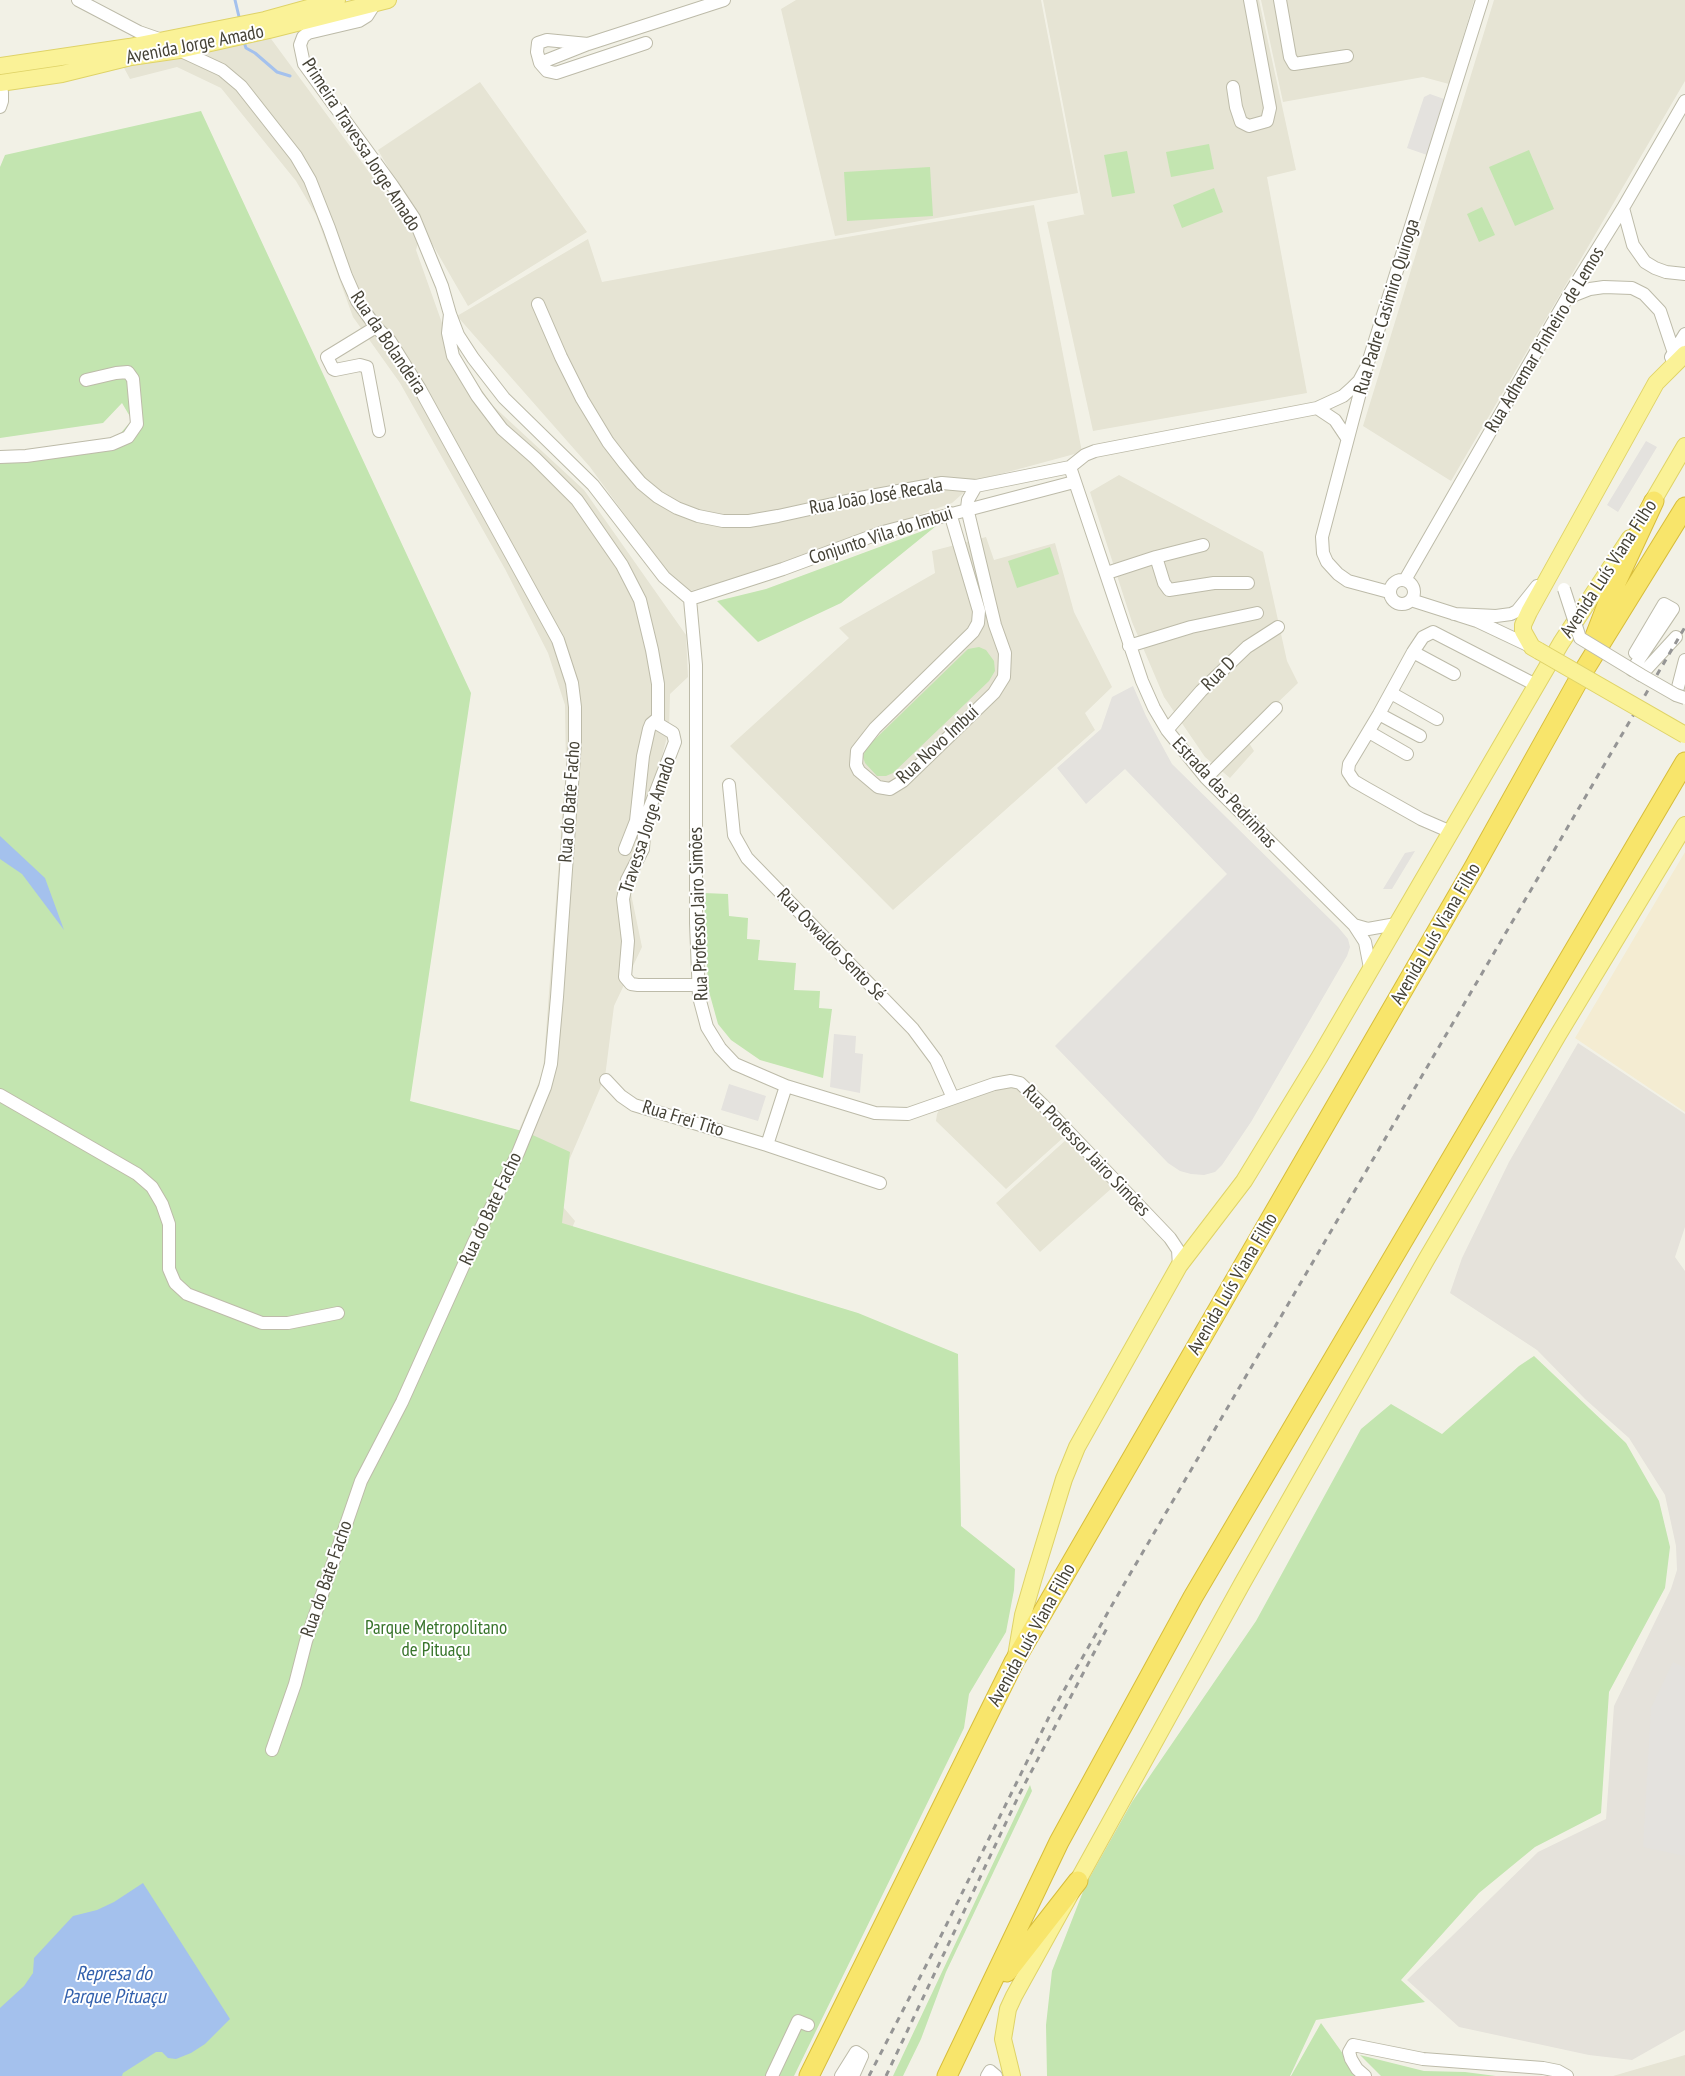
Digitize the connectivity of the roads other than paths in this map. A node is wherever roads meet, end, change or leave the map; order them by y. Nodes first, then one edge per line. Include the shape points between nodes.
1 (78, 0) edge
2 (337, 0) edge
3 (724, 0) edge
4 (1250, 0) edge
5 (1280, 0) edge
6 (1482, 0) edge
7 (381, 2) edge
8 (267, 25) junction
9 (214, 36) junction
10 (162, 40) junction
11 (646, 43) dead end
12 (588, 44) junction
13 (179, 50) junction
14 (130, 52) junction
15 (1346, 56) dead end
16 (23, 62) junction
17 (540, 63) junction
18 (0, 66) edge
19 (26, 80) junction
20 (1233, 87) dead end
21 (1, 95) edge
22 (1685, 101) edge
23 (1623, 208) junction
24 (1685, 274) edge
25 (1567, 298) junction
26 (538, 304) dead end
27 (450, 314) junction
28 (376, 327) junction
29 (1685, 334) edge
30 (1679, 353) edge
31 (1367, 366) junction
32 (86, 380) dead end
33 (1317, 408) junction
34 (379, 432) dead end
35 (1347, 438) junction
36 (1685, 446) edge
37 (0, 457) edge
38 (1070, 468) junction
39 (1074, 482) junction
40 (593, 485) junction
41 (976, 486) junction
42 (577, 500) junction
43 (1654, 501) junction
44 (1685, 507) edge
45 (968, 508) junction
46 (950, 513) junction
47 (1203, 545) dead end
48 (1156, 556) junction
49 (1558, 557) junction
50 (979, 558) junction
51 (964, 562) junction
52 (1107, 572) junction
53 (1405, 580) junction
54 (1248, 583) dead end
55 (1390, 588) junction
56 (1564, 589) dead end
57 (1413, 597) junction
58 (690, 599) junction
59 (1257, 613) dead end
60 (1454, 614) junction
61 (1278, 626) dead end
62 (1676, 637) dead end
63 (558, 640) joint
64 (1129, 646) junction
65 (1535, 649) junction
66 (1413, 652) junction
67 (1637, 653) dead end
68 (1685, 660) edge
69 (1583, 672) junction
70 (1637, 672) junction
71 (1454, 674) dead end
72 (1536, 685) junction
73 (1391, 693) junction
74 (1680, 696) edge
75 (1276, 708) dead end
76 (1379, 714) junction
77 (657, 719) junction
78 (1437, 719) dead end
79 (1167, 730) junction
80 (1369, 732) junction
81 (1685, 735) edge
82 (1420, 736) dead end
83 (1407, 754) dead end
84 (1685, 762) edge
85 (1206, 778) junction
86 (729, 785) dead end
87 (1685, 825) edge
88 (1451, 832) junction
89 (625, 849) dead end
90 (1396, 924) junction
91 (1354, 925) junction
92 (1370, 968) junction
93 (698, 985) junction
94 (606, 1080) dead end
95 (786, 1086) junction
96 (0, 1095) edge
97 (953, 1098) junction
98 (767, 1145) junction
99 (880, 1183) dead end
100 (1170, 1238) junction
101 (1199, 1239) junction
102 (1179, 1266) junction
103 (338, 1313) dead end
104 (1014, 1662) junction
105 (272, 1750) dead end
106 (1078, 1881) junction
107 (980, 2009) junction
108 (808, 2025) dead end
109 (797, 2042) dead end
110 (790, 2058) dead end
111 (850, 2073) edge
112 (779, 2075) edge
113 (810, 2076) edge
114 (841, 2076) edge
115 (947, 2076) edge
116 (987, 2076) edge
117 (996, 2076) edge
118 (1012, 2076) edge
119 (1365, 2076) edge
120 (1566, 2076) edge

1 - 10 street via 139,32
2 - 8 main road, Avenida Jorge Amado
3 - 12 street
4 - 20 street via 1270,108 1267,121 1249,126 1241,122
5 - 15 street via 1294,64
6 - 31 street, Rua Padre Casimiro Quiroga
7 - 8 main road, Avenida Jorge Amado
7 - 27 street, Primeira Travessa Jorge Amado via 358,21 303,37 301,55 311,76 414,218
8 - 9 main road, Avenida Jorge Amado
9 - 10 main road, Avenida Jorge Amado
9 - 13 main road, Avenida Jorge Amado
10 - 14 main road, Avenida Jorge Amado
11 - 17 street via 556,73 547,72
12 - 17 street
12 - 17 street via 542,41 537,47
13 - 14 main road, Avenida Jorge Amado
13 - 28 street, Rua da Bolandeira via 232,77 296,156 320,203 357,301
14 - 16 main road, Avenida Jorge Amado
14 - 19 main road, Avenida Jorge Amado via 62,74
16 - 18 main road, Avenida Jorge Amado
16 - 19 main road
19 - 21 main road, Avenida Jorge Amado
22 - 23 street, Rua Adhemar Pinheiro de Lemos
23 - 24 street via 1633,245 1645,262 1666,272
23 - 25 street, Rua Adhemar Pinheiro de Lemos
25 - 30 street via 1604,287 1632,288 1644,294 1660,312
25 - 53 street, Rua Adhemar Pinheiro de Lemos
26 - 41 street, Rua João José Recala via 560,357 608,442 641,483 677,508 723,521 749,521 942,483
27 - 40 street, Primeira Travessa Jorge Amado via 458,335 504,398
27 - 42 street via 448,333 454,356 477,396 502,429
28 - 34 street via 327,357 336,370 360,365 367,367
28 - 63 street, Rua da Bolandeira via 390,341 420,389
29 - 30 street
30 - 49 main road via 1656,383
31 - 33 street, Rua João José Recala via 1347,392
31 - 35 street, Rua Padre Casimiro Quiroga
32 - 37 street via 128,372 133,379 137,424 128,437 112,444
33 - 35 street via 1335,420
33 - 38 street, Rua João José Recala via 1095,451
35 - 55 street, Rua Padre Casimiro Quiroga via 1324,527 1323,553 1330,567 1348,581 1374,588
36 - 43 main road, Avenida Luís Viana Filho
38 - 39 street, Estrada das Pedrinhas
38 - 41 street, Rua João José Recala
39 - 45 street, Conjunto Vila do Imbui
39 - 52 street, Estrada das Pedrinhas
40 - 42 street
40 - 58 street, Primeira Travessa Jorge Amado via 654,566
41 - 45 street via 968,500
42 - 77 street via 622,565 640,600 658,684
43 - 69 highway via 1614,587
43 - 72 main road, Avenida Luís Viana Filho
44 - 69 highway, Avenida Luís Viana Filho
45 - 46 street, Conjunto Vila do Imbui
45 - 50 street, Rua Novo Imbuí
46 - 51 street, Rua Novo Imbuí
46 - 58 street, Conjunto Vila do Imbui via 861,539
47 - 48 street
48 - 52 street
48 - 54 street via 1169,590 1214,582
49 - 60 street via 1517,611 1496,616
49 - 65 main road via 1523,625 1526,639
50 - 51 street
50 - 51 street, Rua Novo Imbuí via 1005,653 1004,677 994,693 903,781 890,789 878,788 859,771 857,751 875,728 978,624 979,611
52 - 64 street, Estrada das Pedrinhas
53 - 55 street via 1398,580
53 - 57 street via 1412,585
55 - 57 street via 1391,599 1397,603 1405,604
56 - 70 street, bridge via 1580,638
57 - 60 street
58 - 93 street, Rua Professor Jairo Simões via 696,665
59 - 64 street via 1191,627
60 - 65 street via 1477,621
61 - 79 street, Rua D via 1247,647 1201,691
62 - 70 street
63 - 105 street, Rua do Bate Facho via 572,683 575,742 549,1073 540,1103 500,1191 402,1402 361,1481
64 - 79 street, Estrada das Pedrinhas via 1150,699
65 - 81 main road, bridge
66 - 71 street
66 - 72 street via 1423,637 1433,632
66 - 73 street
67 - 70 street via 1665,610 1667,612 1638,655 1635,653 1664,604 1673,609
68 - 74 street
69 - 104 highway, Avenida Luís Viana Filho via 1454,903
70 - 74 street, bridge
72 - 88 main road, Avenida Luís Viana Filho
73 - 76 street
73 - 78 street
75 - 85 street
76 - 80 street
76 - 82 street
77 - 89 street via 649,729 636,821
77 - 93 street, Travessa Jorge Amado via 661,727 673,733 675,742 645,820 643,849 627,880 623,899 628,941 625,977 638,986
79 - 85 street, Estrada das Pedrinhas
80 - 83 street
80 - 88 street via 1347,768 1350,776 1366,788
84 - 107 highway via 1193,1598 1059,1842
85 - 91 street, Estrada das Pedrinhas
86 - 97 street, Rua Oswaldo Sento Sé via 734,835 746,858 912,1029 936,1060
87 - 106 main road via 1426,1260
88 - 90 main road, Avenida Luís Viana Filho
90 - 91 street via 1368,929
90 - 92 main road, Avenida Luís Viana Filho
91 - 92 street, Estrada das Pedrinhas via 1365,942
92 - 101 main road, Avenida Luís Viana Filho via 1244,1181
93 - 95 street, Rua Professor Jairo Simões via 700,1006 720,1048 735,1064
94 - 98 street, Rua Frei Tito via 634,1105
95 - 97 street, Rua Professor Jairo Simões via 874,1112 892,1114 908,1114
95 - 98 street
96 - 103 street via 137,1174 152,1188 169,1224 169,1269 175,1283 187,1294 262,1323 288,1323
97 - 100 street, Rua Professor Jairo Simões via 1003,1082 1020,1083
98 - 99 street, Rua Frei Tito
100 - 101 street
100 - 102 street, Rua Professor Jairo Simões via 1178,1250
101 - 102 main road, Avenida Luís Viana Filho
102 - 104 main road, Avenida Luís Viana Filho via 1074,1454 1023,1615
104 - 113 highway, Avenida Luís Viana Filho
106 - 107 highway
106 - 118 main road via 1008,2009 1003,2039
107 - 115 highway
108 - 112 street via 798,2021
109 - 110 street
111 - 114 street via 862,2056 856,2052
116 - 117 street via 990,2071
119 - 120 street via 1351,2059 1349,2052 1353,2045 1423,2058 1543,2068

